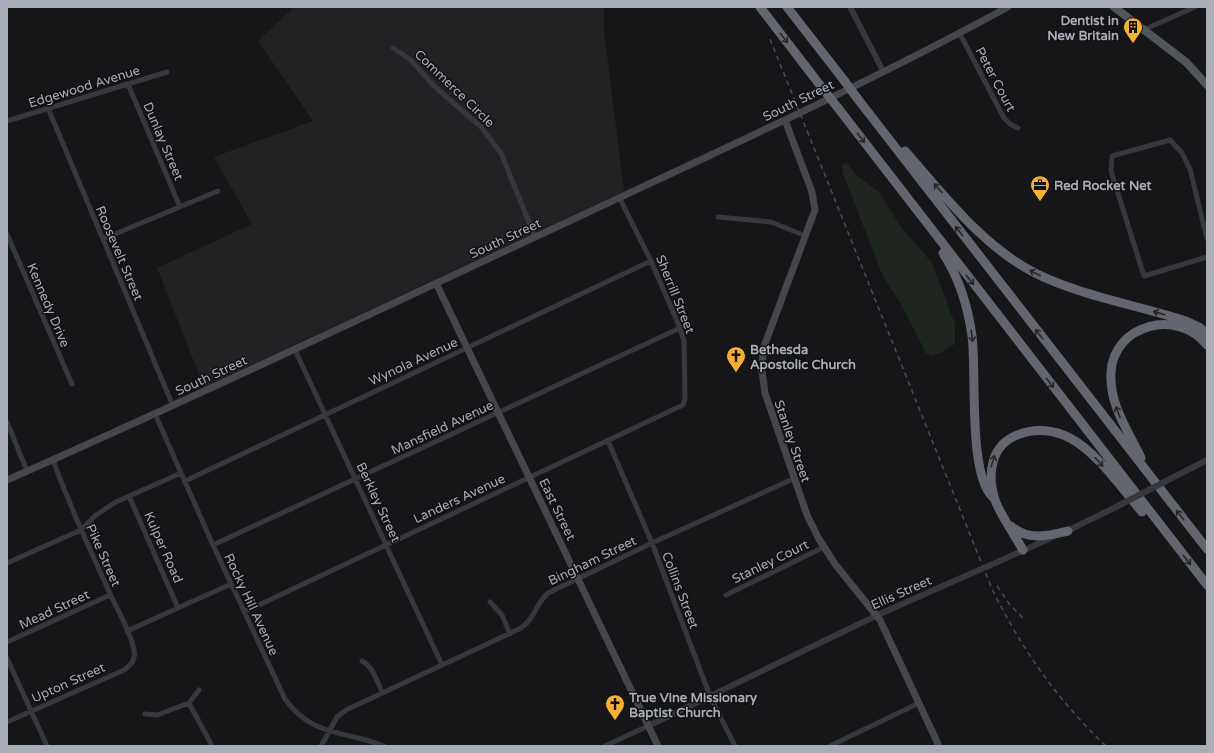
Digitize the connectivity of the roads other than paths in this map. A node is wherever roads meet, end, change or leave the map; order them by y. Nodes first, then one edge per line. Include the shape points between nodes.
1 (760, 7) edge
2 (787, 7) edge
3 (850, 7) edge
4 (1008, 7) edge
5 (1114, 7) edge
6 (1195, 7) edge
7 (1143, 30) junction
8 (960, 34) junction
9 (393, 48) dead end
10 (883, 71) junction
11 (166, 72) dead end
12 (128, 84) junction
13 (1207, 85) edge
14 (48, 108) junction
15 (785, 120) junction
16 (7, 121) edge
17 (880, 128) junction
18 (1018, 128) dead end
19 (218, 191) dead end
20 (619, 198) junction
21 (180, 207) junction
22 (718, 217) dead end
23 (929, 227) junction
24 (7, 234) edge
25 (806, 236) junction
26 (535, 237) junction
27 (103, 239) junction
28 (1207, 239) edge
29 (1207, 257) edge
30 (651, 261) junction
31 (436, 283) junction
32 (680, 328) junction
33 (1207, 334) edge
34 (1207, 345) edge
35 (467, 348) junction
36 (294, 350) junction
37 (72, 384) dead end
38 (683, 405) joint
39 (172, 406) junction
40 (326, 413) junction
41 (498, 413) junction
42 (155, 414) junction
43 (7, 422) edge
44 (608, 441) junction
45 (53, 460) junction
46 (1207, 460) edge
47 (27, 471) junction
48 (181, 473) junction
49 (1148, 473) junction
50 (529, 478) junction
51 (356, 479) junction
52 (793, 479) junction
53 (7, 480) edge
54 (184, 481) junction
55 (129, 496) junction
56 (995, 499) junction
57 (1008, 524) junction
58 (81, 530) junction
59 (1068, 530) junction
60 (1167, 535) junction
61 (652, 543) junction
62 (386, 544) junction
63 (213, 545) junction
64 (824, 547) junction
65 (1207, 549) edge
66 (1023, 550) junction
67 (7, 563) edge
68 (577, 579) junction
69 (231, 584) junction
70 (1207, 585) edge
71 (110, 595) junction
72 (726, 595) dead end
73 (490, 602) dead end
74 (178, 608) junction
75 (244, 612) junction
76 (877, 615) junction
77 (127, 631) junction
78 (510, 634) junction
79 (7, 642) edge
80 (7, 658) edge
81 (134, 659) joint
82 (362, 661) dead end
83 (442, 665) junction
84 (199, 690) dead end
85 (382, 692) junction
86 (710, 696) junction
87 (189, 703) junction
88 (919, 703) junction
89 (31, 711) junction
90 (145, 714) dead end
91 (7, 722) edge
92 (648, 726) junction
93 (329, 731) junction
94 (47, 746) edge
95 (212, 746) edge
96 (321, 746) edge
97 (384, 746) edge
98 (606, 746) edge
99 (658, 746) edge
100 (735, 746) edge
101 (830, 746) edge
102 (939, 746) edge

1 -> 23 highway, bridge
2 - 17 highway, bridge
3 - 10 street
4 - 8 main road, South Street
5 - 7 main road
6 - 7 street
7 - 13 main road via 1191,66
8 - 10 main road, South Street
8 - 18 street, Peter Court via 1004,118
9 - 26 street, Commerce Circle via 411,60 434,85 484,130 500,153
10 - 15 main road, South Street
11 - 12 street, Edgewood Avenue
12 - 14 street, Edgewood Avenue
12 - 21 street, Dunlay Street
14 - 16 street, Edgewood Avenue
14 - 27 street, Roosevelt Street
15 - 20 main road, South Street
15 - 25 main road, Stanley Street via 814,198 814,215
33 -> 17 highway via 1186,321 1064,285 1018,263 982,235 896,141
49 -> 17 highway
19 - 21 street
20 - 26 main road, South Street
20 - 30 street, Sherrill Street
21 - 27 street
22 - 25 street via 771,222
23 -> 56 highway via 956,277 969,317 975,356 978,460 986,490
23 -> 60 highway
24 - 37 street, Kennedy Drive
25 - 52 main road, Stanley Street via 767,336 762,356 765,393
26 - 31 main road, South Street
27 - 39 street, Roosevelt Street
28 - 29 street via 1190,169 1182,153 1170,140 1112,156 1111,171 1144,276
30 - 32 street, Sherrill Street
30 - 35 street, Wynola Avenue
31 - 35 main road, East Street
31 - 36 main road, South Street
32 - 38 street, Sherrill Street via 684,341 686,399
32 - 41 street, Mansfield Avenue
49 -> 34 highway via 1115,404 1111,378 1116,355 1132,335 1146,327 1159,324 1184,328 1197,335
35 - 40 street, Wynola Avenue
35 - 41 main road, East Street
36 - 39 main road, South Street
36 - 40 street, Berkley Street
38 - 44 street, Landers Avenue
39 - 42 main road, South Street
40 - 51 street, Berkley Street
40 - 54 street, Wynola Avenue
41 - 50 main road, East Street
41 - 51 street, Mansfield Avenue
42 - 45 main road, South Street
42 - 48 street, Rocky Hill Avenue
43 - 47 street
44 - 50 street, Landers Avenue
44 - 61 street, Collins Street
45 - 47 main road, South Street
45 - 58 street, Pike Street
46 - 59 street, Ellis Street, bridge
47 - 53 main road, South Street
48 - 54 street, Rocky Hill Avenue
48 - 55 street
65 -> 49 highway
50 - 62 street, Landers Avenue
50 - 68 main road, East Street
51 - 62 street, Berkley Street
51 - 63 street, Mansfield Avenue
52 - 61 street, Bingham Street
52 - 64 main road, Stanley Street via 807,515
54 - 63 street, Rocky Hill Avenue
55 - 58 street via 96,515
55 - 74 street, Kulper Road
56 - 57 highway
56 -> 60 highway via 990,471 1000,447 1010,438 1023,433 1053,432 1070,438 1089,452 1151,522
57 - 59 highway via 1032,537
57 - 66 highway
58 - 67 street
58 - 71 street, Pike Street
59 - 66 street, Ellis Street
60 -> 70 highway
61 - 68 street, Bingham Street
61 - 86 street, Collins Street
62 - 75 street, Landers Avenue
62 - 83 street, Berkley Street
63 - 69 street, Rocky Hill Avenue
64 - 72 street, Stanley Court
64 - 76 main road, Stanley Street
66 - 76 street, Ellis Street, bridge
68 - 78 street, Bingham Street via 548,593 542,598 528,623
68 - 92 main road, East Street
69 - 74 street
69 - 75 street, Rocky Hill Avenue
71 - 77 street, Pike Street
71 - 79 street, Mead Street
73 - 78 street via 502,615
74 - 77 street
75 - 93 street, Rocky Hill Avenue via 292,709 304,720
76 - 86 street, Ellis Street
76 - 88 main road, Stanley Street
77 - 81 street, Pike Street via 134,650
78 - 83 street, Bingham Street
80 - 89 street
81 - 89 street, Upton Street via 124,670
82 - 85 street via 372,670
83 - 85 street, Bingham Street
84 - 87 street
85 - 93 street, Bingham Street via 346,710 337,717
86 - 92 street, Ellis Street
86 - 100 street, Collins Street
87 - 90 street via 157,714
87 - 95 street
88 - 101 street
88 - 102 main road, Stanley Street
89 - 91 street, Upton Street
89 - 94 street
92 - 98 street, Ellis Street
92 - 99 main road, East Street
93 - 96 street, Bingham Street
93 - 97 street, Rocky Hill Avenue

